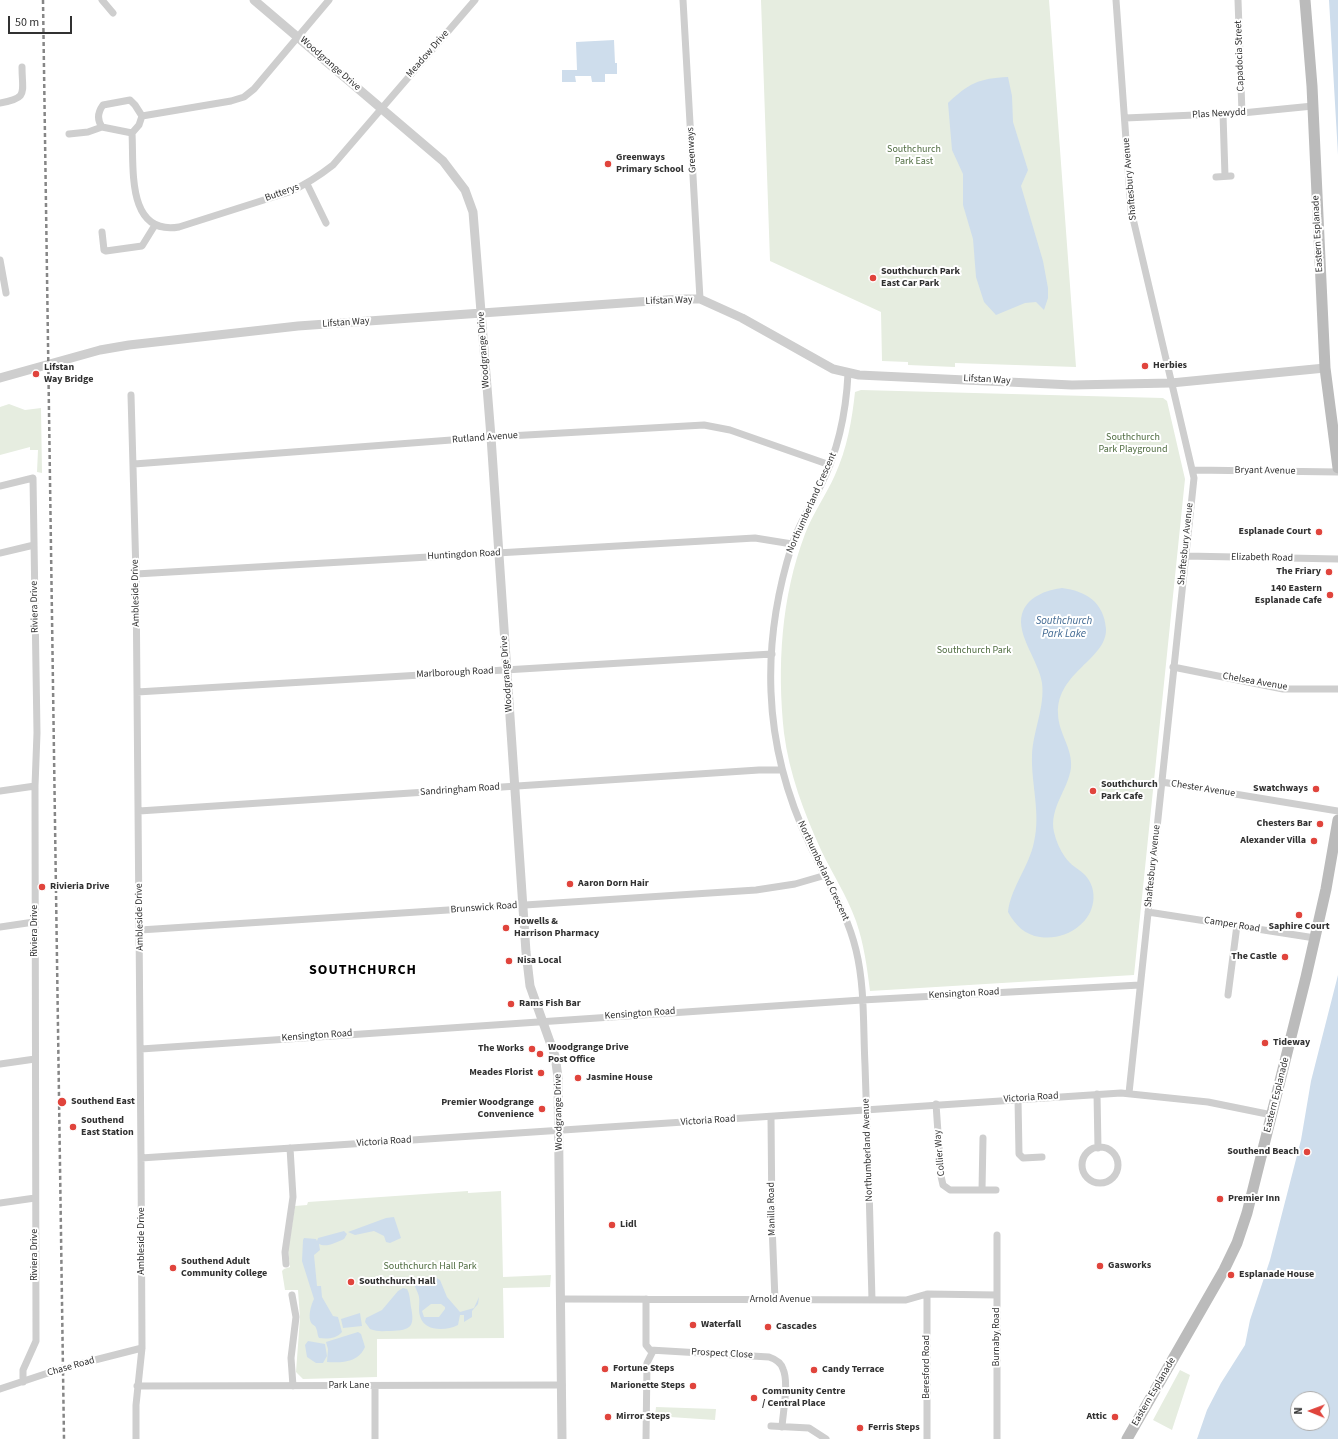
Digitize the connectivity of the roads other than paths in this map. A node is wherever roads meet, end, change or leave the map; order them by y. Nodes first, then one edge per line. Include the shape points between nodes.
1 (254, 0) edge
2 (329, 0) edge
3 (475, 0) edge
4 (683, 0) edge
5 (1116, 0) edge
6 (1238, 0) edge
7 (1305, 0) edge
8 (105, 1) edge
9 (113, 13) dead end
10 (298, 36) junction
11 (22, 67) dead end
12 (0, 103) edge
13 (1312, 106) junction
14 (382, 109) junction
15 (1242, 113) junction
16 (1223, 114) junction
17 (142, 116) junction
18 (1125, 118) junction
19 (102, 127) junction
20 (132, 133) junction
21 (69, 134) dead end
22 (1216, 177) dead end
23 (307, 184) junction
24 (326, 223) dead end
25 (155, 225) junction
26 (102, 232) dead end
27 (0, 260) edge
28 (6, 293) dead end
29 (700, 299) junction
30 (481, 313) junction
31 (1325, 368) junction
32 (848, 374) junction
33 (0, 378) edge
34 (1171, 384) junction
35 (131, 395) dead end
36 (491, 437) junction
37 (134, 464) junction
38 (830, 465) junction
39 (1338, 468) edge
40 (1193, 470) junction
41 (1338, 472) edge
42 (0, 486) edge
43 (792, 544) junction
44 (34, 545) junction
45 (0, 553) edge
46 (498, 553) junction
47 (1185, 556) junction
48 (1338, 559) edge
49 (136, 574) junction
50 (772, 654) junction
51 (1173, 667) junction
52 (507, 670) junction
53 (1338, 689) edge
54 (137, 692) junction
55 (782, 770) junction
56 (1162, 782) junction
57 (35, 786) junction
58 (514, 787) junction
59 (0, 791) edge
60 (139, 811) junction
61 (1338, 811) edge
62 (1338, 820) edge
63 (826, 875) junction
64 (523, 905) junction
65 (1148, 912) junction
66 (34, 922) junction
67 (1237, 925) junction
68 (0, 927) edge
69 (140, 930) junction
70 (1315, 938) junction
71 (1140, 984) junction
72 (1228, 995) dead end
73 (862, 1000) junction
74 (543, 1020) junction
75 (141, 1049) junction
76 (35, 1059) junction
77 (0, 1064) edge
78 (1129, 1093) junction
79 (1097, 1094) junction
80 (1018, 1099) junction
81 (936, 1104) junction
82 (867, 1110) junction
83 (1272, 1115) junction
84 (771, 1117) junction
85 (559, 1131) junction
86 (983, 1138) dead end
87 (290, 1148) junction
88 (1098, 1148) junction
89 (1042, 1157) dead end
90 (141, 1158) junction
91 (982, 1190) junction
92 (996, 1190) dead end
93 (35, 1198) junction
94 (0, 1202) edge
95 (997, 1235) dead end
96 (286, 1264) dead end
97 (927, 1294) junction
98 (292, 1295) dead end
99 (997, 1295) junction
100 (561, 1299) junction
101 (646, 1299) junction
102 (775, 1300) junction
103 (872, 1300) junction
104 (142, 1348) junction
105 (653, 1351) junction
106 (23, 1382) junction
107 (562, 1385) junction
108 (137, 1386) junction
109 (293, 1386) junction
110 (376, 1386) junction
111 (0, 1389) edge
112 (771, 1426) dead end
113 (782, 1427) junction
114 (136, 1439) edge
115 (376, 1439) edge
116 (562, 1439) edge
117 (646, 1439) edge
118 (826, 1439) edge
119 (928, 1439) edge
120 (998, 1439) edge
121 (1127, 1439) edge

1 - 10 street, Woodgrange Drive
2 - 10 street
3 - 14 street, Meadow Drive
4 - 29 street, Greenways
5 - 18 street, Shaftesbury Avenue
6 - 15 street, Capadocia Street
7 - 13 main road, Eastern Esplanade
8 - 9 street
10 - 14 street, Woodgrange Drive
10 - 17 street via 254,90 244,97
11 - 12 street via 20,98
13 - 15 street, Plas Newydd
13 - 31 main road, Eastern Esplanade
14 - 23 street, Butterys via 333,165
14 - 30 street, Woodgrange Drive via 443,161 465,190 473,212
15 - 16 street, Plas Newydd
16 - 18 street, Plas Newydd
16 - 22 street via 1228,176
17 - 19 street via 130,100 109,103 102,105 100,109 99,119
17 - 20 street
18 - 34 street, Shaftesbury Avenue via 1132,216
19 - 20 street
19 - 21 street
20 - 25 street via 137,202 146,217
23 - 24 street
23 - 25 street, Butterys via 179,227 163,228
25 - 26 street via 145,242 136,247 106,251
27 - 28 street
29 - 30 street, Lifstan Way
29 - 32 street, Lifstan Way via 742,318 833,369
30 - 33 street, Lifstan Way via 298,326 129,345 100,350
30 - 36 street, Woodgrange Drive
31 - 34 street, Lifstan Way
31 - 39 main road, Eastern Esplanade
32 - 34 street, Lifstan Way via 1072,384
32 - 38 street, Northumberland Crescent via 843,421
34 - 40 street, Shaftesbury Avenue
35 - 37 street, Ambleside Drive
36 - 37 street, Rutland Avenue
36 - 38 street, Rutland Avenue via 704,425 742,434
36 - 46 street, Woodgrange Drive
37 - 49 street, Ambleside Drive
38 - 43 street, Northumberland Crescent
40 - 41 street, Bryant Avenue
40 - 47 street, Shaftesbury Avenue
42 - 44 street, Riviera Drive via 33,478
43 - 46 street, Huntingdon Road via 755,538
43 - 50 street, Northumberland Crescent via 781,583
44 - 45 street
44 - 57 street, Riviera Drive via 37,733
46 - 49 street, Huntingdon Road
46 - 52 street, Woodgrange Drive
47 - 48 street, Elizabeth Road
47 - 51 street, Shaftesbury Avenue
49 - 54 street, Ambleside Drive
50 - 52 street, Marlborough Road
50 - 55 street, Northumberland Crescent via 773,720
51 - 53 street, Chelsea Avenue via 1283,689
51 - 56 street, Shaftesbury Avenue
52 - 54 street, Marlborough Road
52 - 58 street, Woodgrange Drive
54 - 60 street, Ambleside Drive
55 - 58 street, Sandringham Road
55 - 63 street, Northumberland Crescent via 804,832
56 - 61 street, Chester Avenue
56 - 65 street, Shaftesbury Avenue
57 - 59 street
57 - 66 street, Riviera Drive
58 - 60 street, Sandringham Road
58 - 64 street, Woodgrange Drive
60 - 69 street, Ambleside Drive
62 - 70 main road, Eastern Esplanade
63 - 64 street, Brunswick Road via 795,884 756,890
63 - 73 street, Northumberland Crescent via 841,905 856,949
64 - 69 street, Brunswick Road
64 - 74 street, Woodgrange Drive via 528,975
65 - 67 street, Camper Road
65 - 71 street, Shaftesbury Avenue
66 - 68 street
66 - 76 street, Riviera Drive
67 - 70 street, Camper Road
67 - 72 street
69 - 75 street, Ambleside Drive
70 - 83 main road, Eastern Esplanade
71 - 73 street, Kensington Road
71 - 78 street, Shaftesbury Avenue
73 - 74 street, Kensington Road
73 - 82 street, Northumberland Avenue
74 - 75 street, Kensington Road
74 - 85 street, Woodgrange Drive via 558,1068
75 - 90 street, Ambleside Drive
76 - 77 street
76 - 93 street, Riviera Drive
78 - 79 street, Victoria Road
78 - 83 street, Victoria Road via 1208,1102
79 - 80 street, Victoria Road
79 - 88 street
80 - 81 street, Victoria Road
80 - 89 street via 1019,1154 1023,1158
81 - 82 street, Victoria Road
81 - 91 street, Collier Way via 943,1185 950,1190
82 - 84 street, Victoria Road
82 - 103 street, Northumberland Avenue
83 - 121 main road, Eastern Esplanade via 1237,1243
84 - 85 street, Victoria Road
84 - 102 street, Manilla Road
85 - 87 street, Victoria Road
85 - 100 street, Woodgrange Drive
86 - 91 street
87 - 90 street, Victoria Road
87 - 96 street via 293,1197 285,1252
88 - 88 street via 1088,1152 1082,1163 1085,1175 1100,1183 1110,1180 1117,1165 1109,1150
90 - 104 street, Ambleside Drive
91 - 92 street, Collier Way
93 - 94 street
93 - 106 street, Riviera Drive via 36,1341 23,1370
95 - 99 street, Burnaby Road
97 - 99 street, Arnold Avenue
97 - 103 street, Arnold Avenue via 906,1300
97 - 119 street, Beresford Road
98 - 109 street via 296,1317 291,1358
99 - 120 street, Burnaby Road
100 - 101 street, Arnold Avenue
100 - 107 street, Woodgrange Drive
101 - 102 street, Arnold Avenue
101 - 105 street via 646,1345
102 - 103 street, Arnold Avenue
104 - 106 street, Chase Road, bridge
104 - 108 street, Ambleside Drive
105 - 113 street, Prospect Close via 773,1359 780,1363 784,1374
105 - 117 street via 647,1363
106 - 111 street, Chase Road
107 - 110 street, Park Lane
107 - 116 street, Woodgrange Drive
108 - 109 street, Park Lane
108 - 114 street, Ambleside Drive
109 - 110 street, Park Lane
110 - 115 street
112 - 113 street
113 - 118 street via 809,1428

